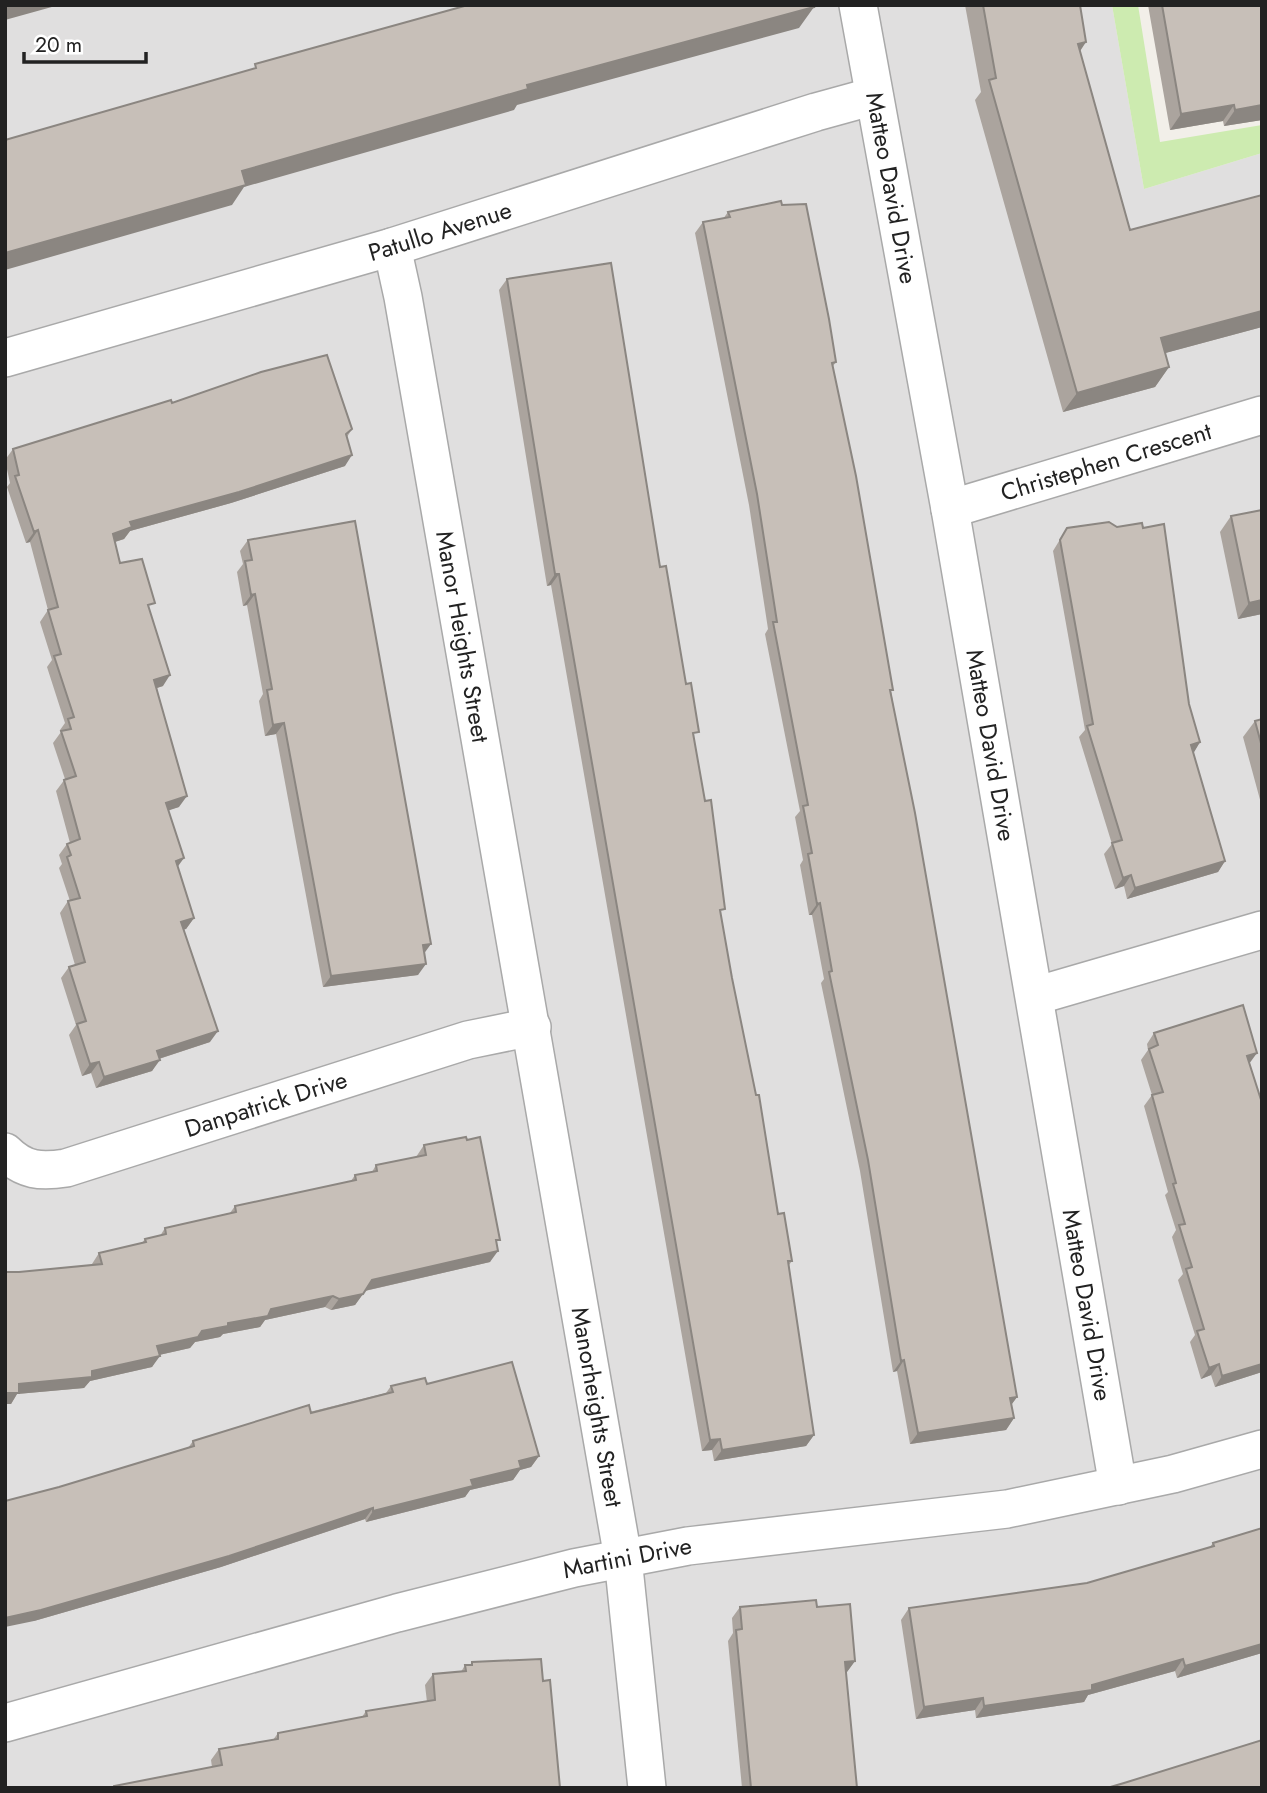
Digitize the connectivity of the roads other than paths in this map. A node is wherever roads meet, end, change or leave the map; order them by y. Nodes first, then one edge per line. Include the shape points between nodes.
1 (858, 5) edge
2 (874, 96) junction
3 (391, 247) junction
4 (5, 358) edge
5 (1262, 415) edge
6 (950, 509) junction
7 (1262, 930) edge
8 (1035, 996) junction
9 (532, 1027) junction
10 (5, 1153) edge
11 (1262, 1449) edge
12 (1118, 1486) junction
13 (624, 1558) junction
14 (5, 1723) edge
15 (647, 1788) edge

1 - 2 street, Matteo David Drive
2 - 3 street, Patullo Avenue
2 - 6 street, Matteo David Drive
3 - 4 street, Patullo Avenue
3 - 9 street, Manor Heights Street
5 - 6 street, Christephen Crescent
6 - 8 street, Matteo David Drive
7 - 8 street
8 - 12 street, Matteo David Drive
9 - 10 street, Danpatrick Drive via 468,1040 66,1168 24,1168
9 - 13 street, Manorheights Street
11 - 12 street, Martini Drive
12 - 13 street, Martini Drive via 1007,1509 688,1546
13 - 14 street, Martini Drive via 397,1613
13 - 15 street, Manorheights Street

